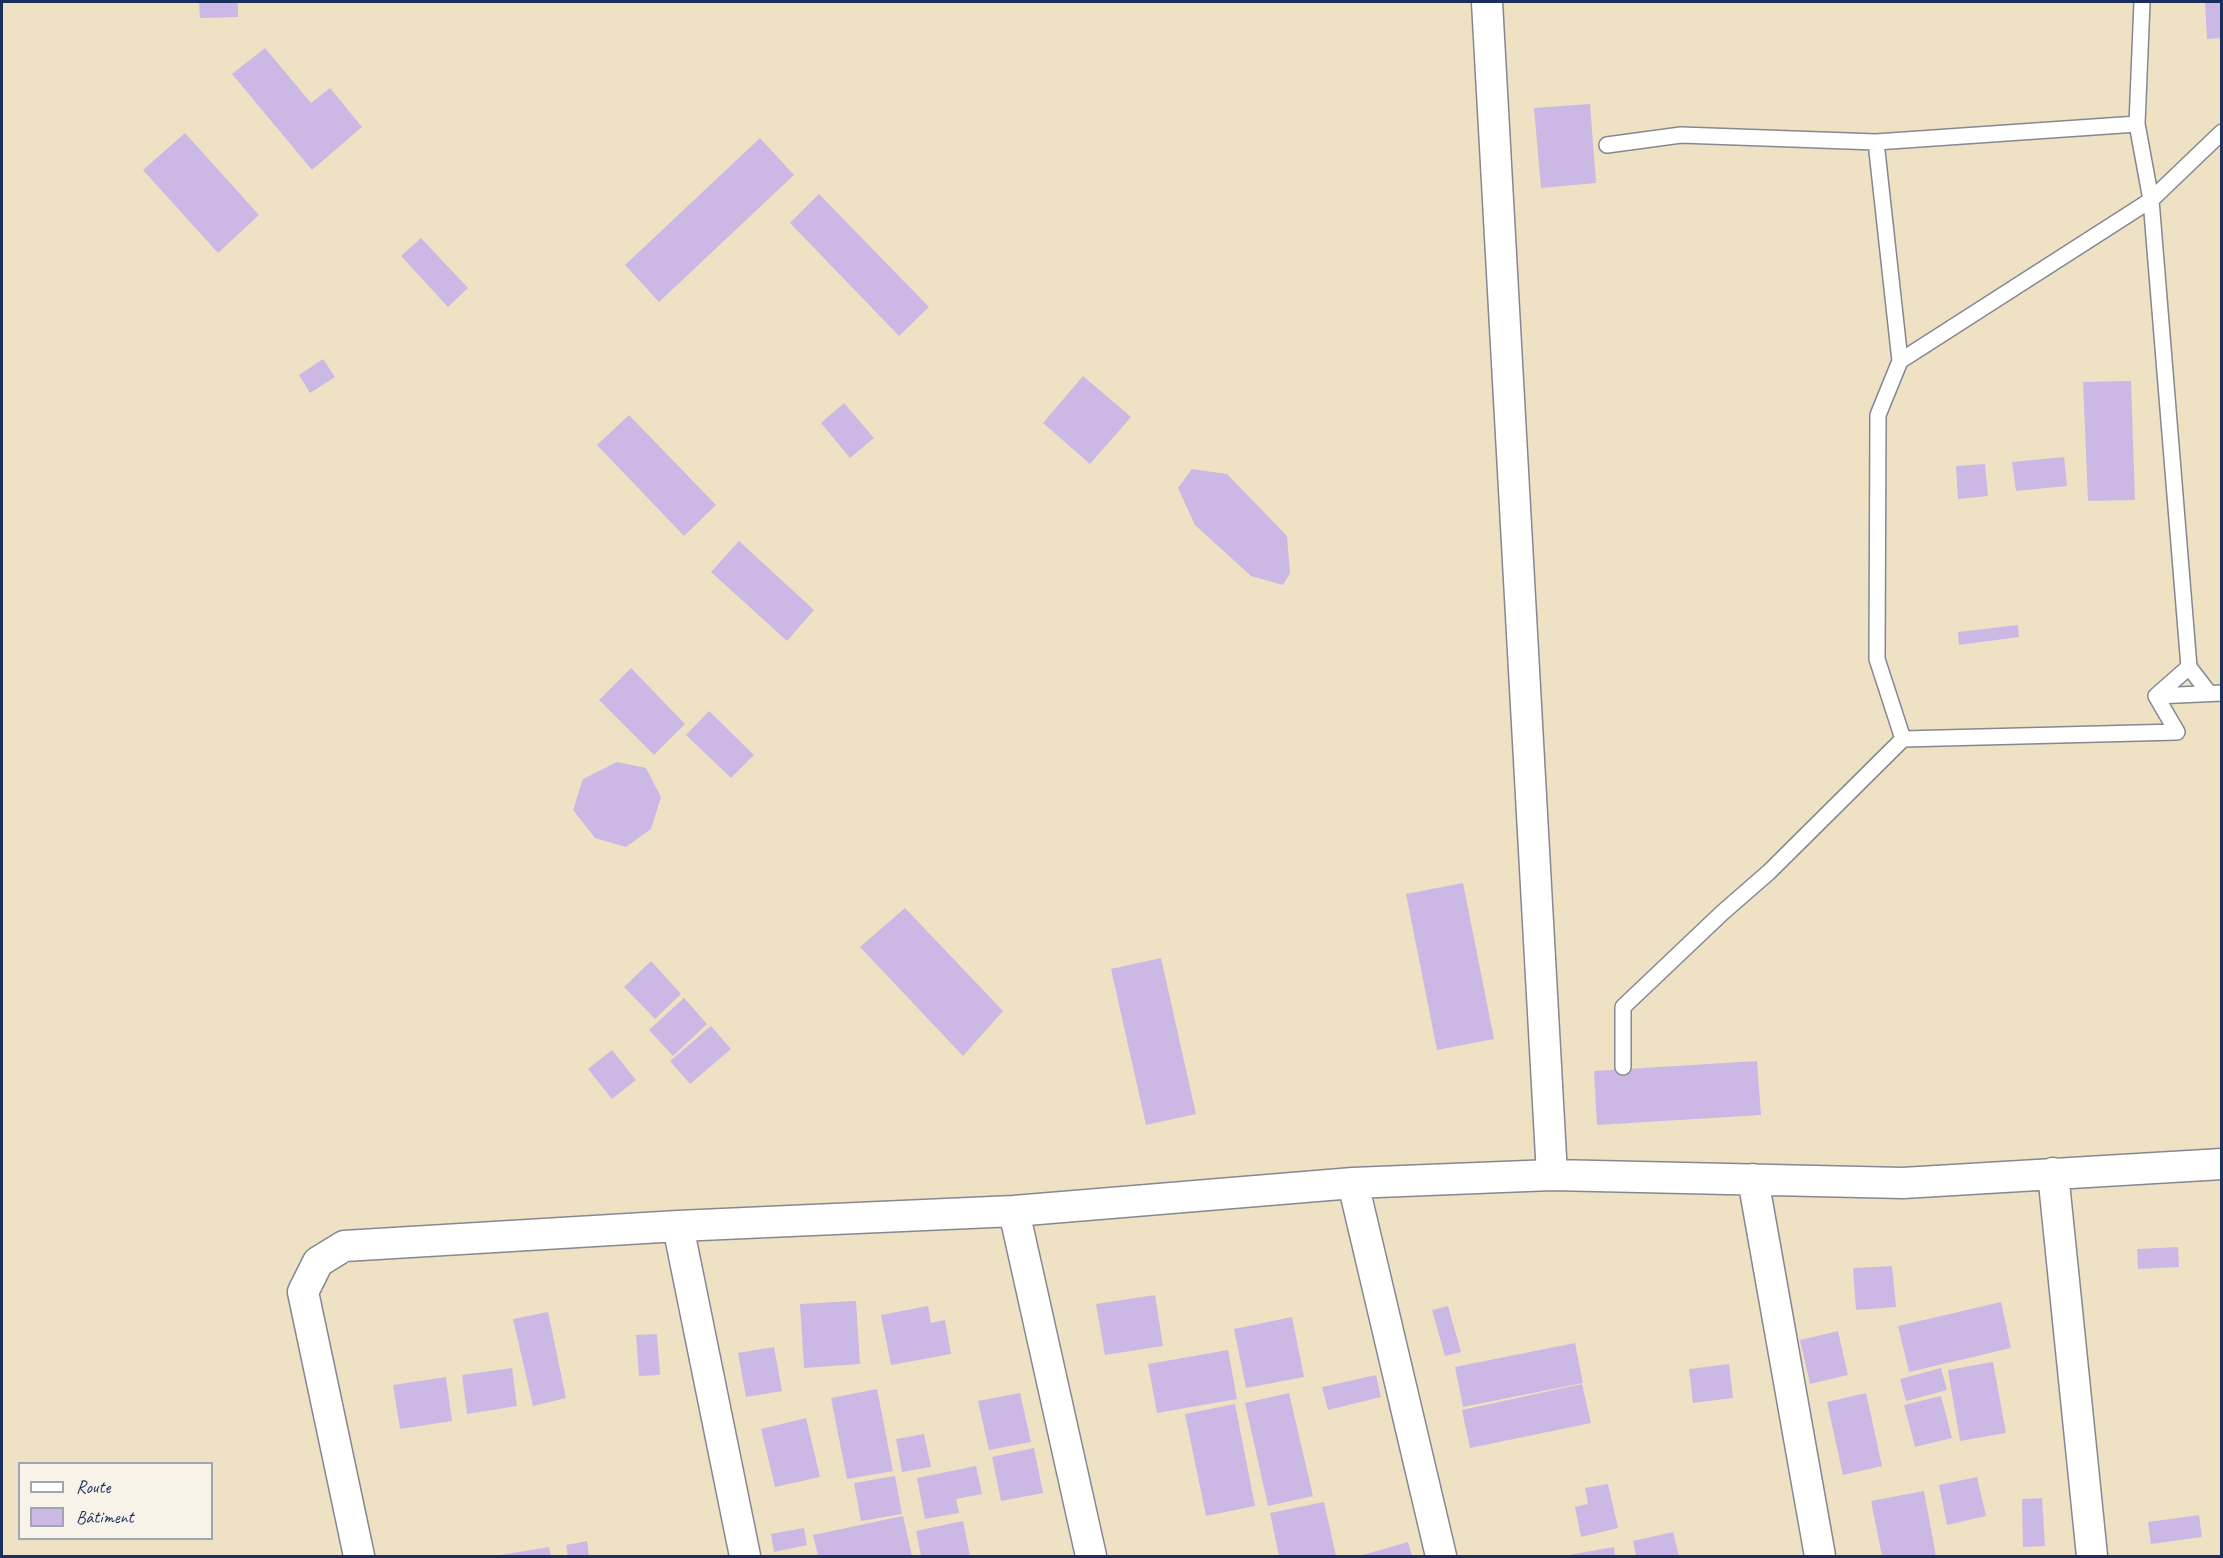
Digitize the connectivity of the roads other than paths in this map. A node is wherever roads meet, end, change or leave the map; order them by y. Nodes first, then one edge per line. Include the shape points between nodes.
1 (1487, 2) edge
2 (2142, 2) edge
3 (2137, 124) junction
4 (2222, 132) edge
5 (1876, 142) junction
6 (1607, 145) dead end
7 (2151, 200) junction
8 (1900, 361) junction
9 (2189, 668) junction
10 (2215, 693) edge
11 (2156, 696) junction
12 (1903, 739) junction
13 (1623, 1067) dead end
14 (2222, 1164) edge
15 (2053, 1173) junction
16 (1552, 1175) junction
17 (1754, 1179) junction
18 (1353, 1183) junction
19 (1014, 1211) junction
20 (678, 1226) junction
21 (359, 1557) edge
22 (745, 1557) edge
23 (1091, 1557) edge
24 (1441, 1557) edge
25 (1820, 1557) edge
26 (2092, 1557) edge

1 - 16 street
2 - 3 lane
3 - 5 lane
3 - 7 lane
4 - 7 lane
5 - 6 lane via 1681,135
5 - 8 lane
7 - 8 lane
7 - 9 lane
8 - 12 lane via 1878,414 1877,659
9 - 10 lane
9 - 11 lane
10 - 11 lane
11 - 12 lane via 2177,732
12 - 13 lane via 1769,872 1623,1007
14 - 15 street
15 - 17 street via 1903,1183
15 - 26 street
16 - 17 street
16 - 18 street
17 - 25 street
18 - 19 street
18 - 24 street
19 - 20 street
19 - 23 street
20 - 21 street via 344,1246 318,1262 303,1292
20 - 22 street

